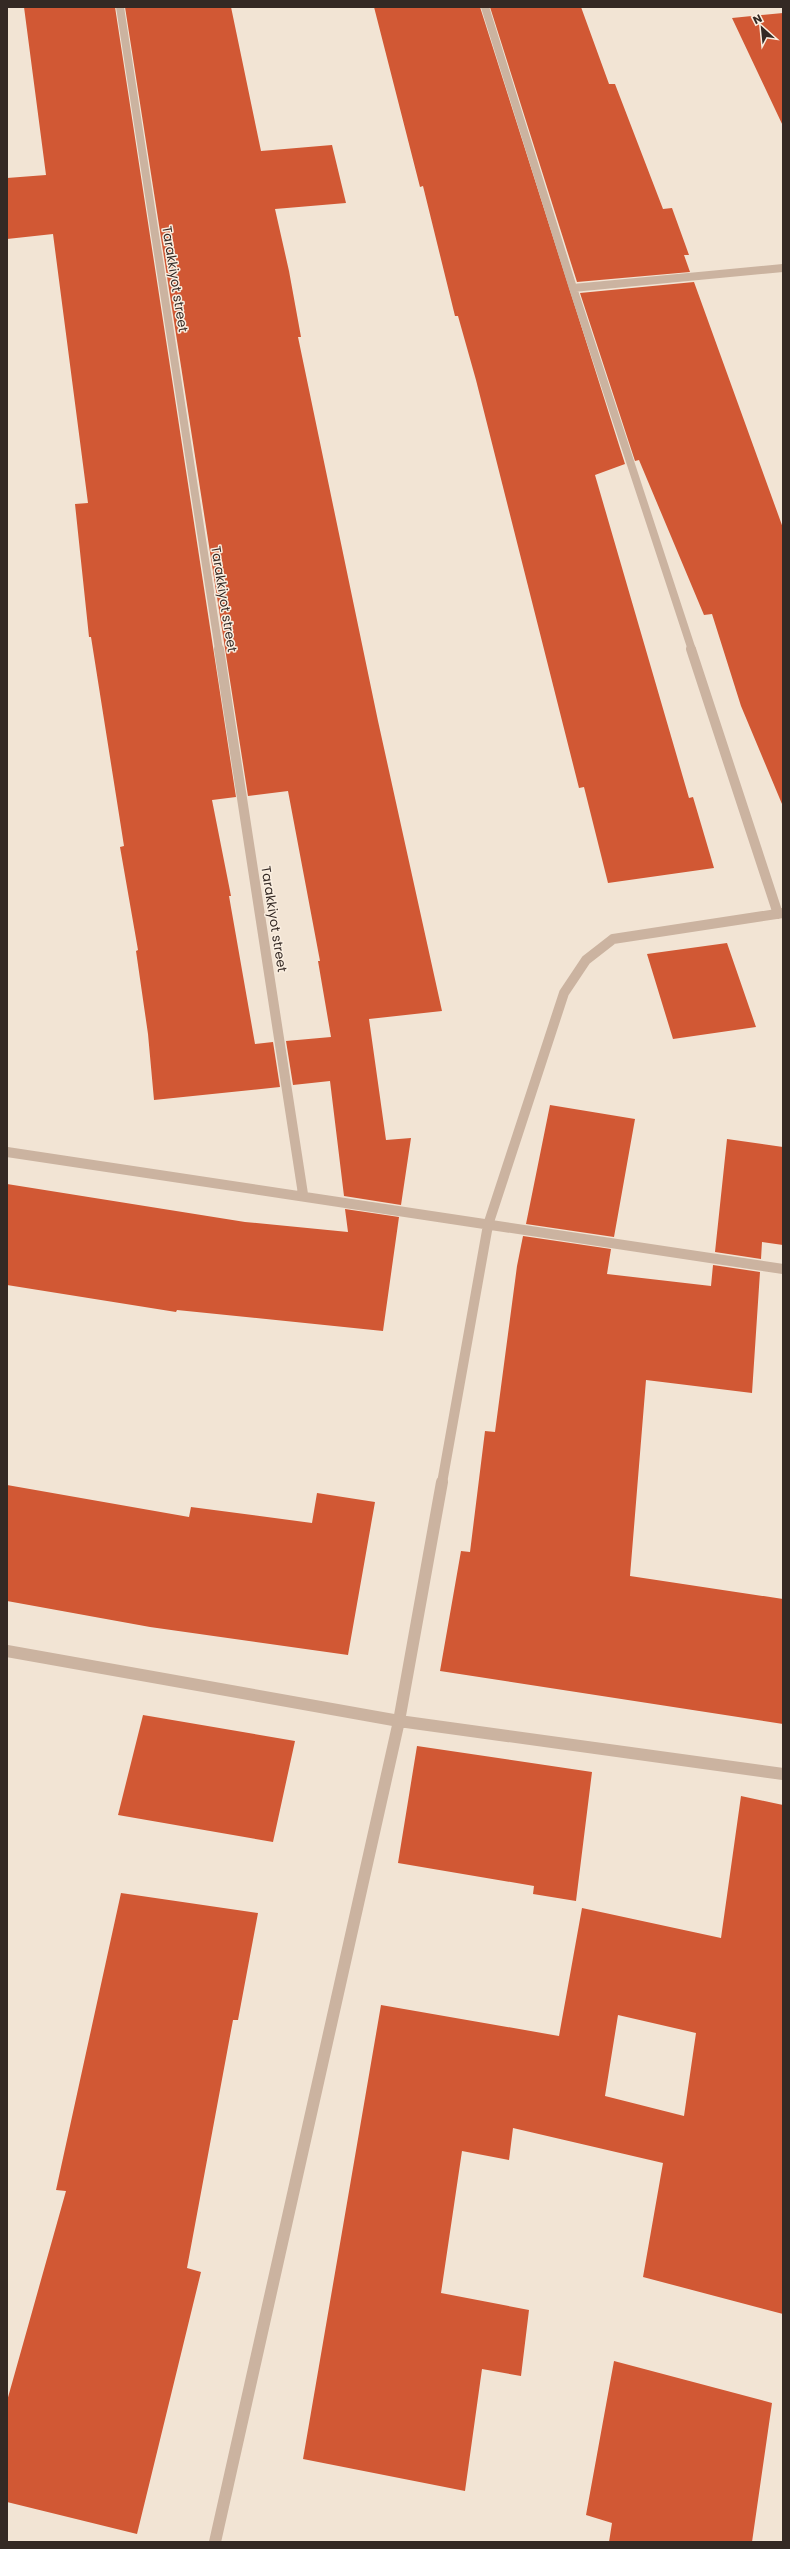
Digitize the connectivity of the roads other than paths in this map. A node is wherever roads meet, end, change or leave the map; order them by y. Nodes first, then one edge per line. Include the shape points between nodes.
1 (120, 7) edge
2 (485, 7) edge
3 (783, 268) edge
4 (573, 288) junction
5 (780, 913) edge
6 (7, 1152) edge
7 (303, 1194) junction
8 (488, 1225) junction
9 (783, 1269) edge
10 (7, 1651) edge
11 (399, 1721) junction
12 (783, 1774) edge
13 (215, 2542) edge

1 - 7 street, Tarakkiyot street
2 - 4 street
3 - 4 street
4 - 5 street
5 - 8 street via 613,939 586,960 564,993
6 - 7 street
7 - 8 street
8 - 9 street
8 - 11 street
10 - 11 street
11 - 12 street
11 - 13 street

